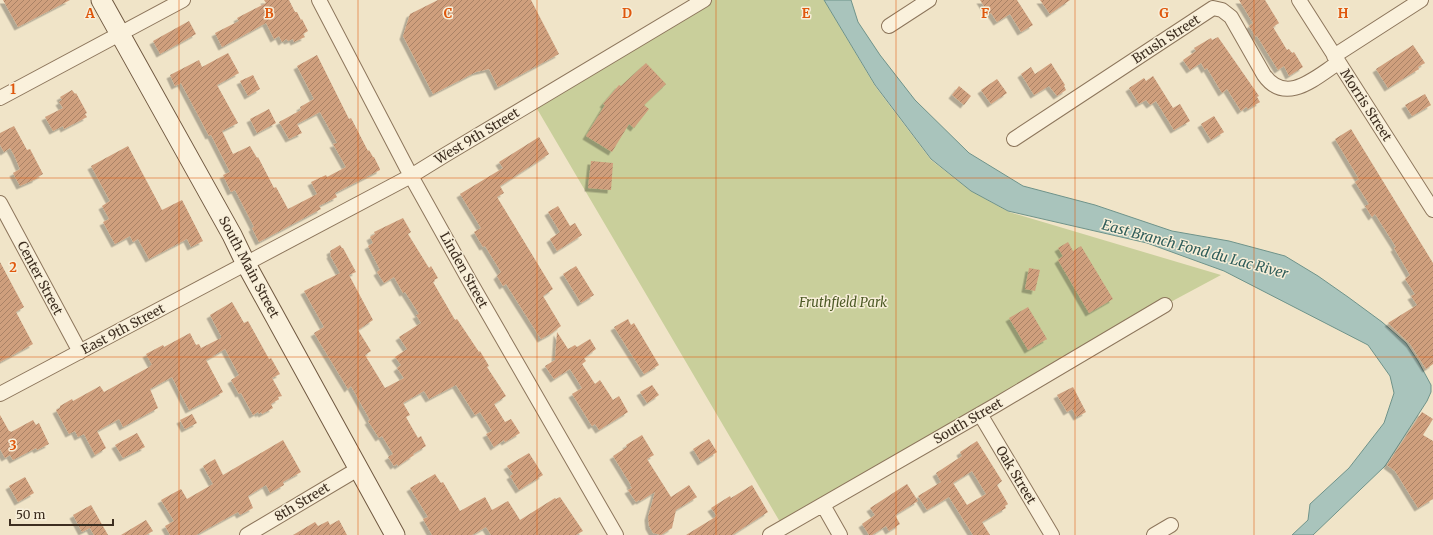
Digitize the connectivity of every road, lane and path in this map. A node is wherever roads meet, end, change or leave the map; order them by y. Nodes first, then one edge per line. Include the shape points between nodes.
1 (101, 0) edge
2 (183, 0) edge
3 (319, 0) edge
4 (704, 0) edge
5 (929, 0) edge
6 (1299, 0) edge
7 (1421, 0) edge
8 (889, 26) dead end
9 (120, 34) junction
10 (1336, 60) junction
11 (0, 98) edge
12 (1014, 139) dead end
13 (411, 176) junction
14 (0, 203) edge
15 (1433, 210) edge
16 (246, 264) junction
17 (1166, 305) dead end
18 (80, 352) junction
19 (0, 394) edge
20 (980, 414) junction
21 (358, 469) junction
22 (822, 505) junction
23 (1171, 525) dead end
24 (247, 535) edge
25 (395, 535) edge
26 (616, 535) edge
27 (770, 535) edge
28 (840, 535) edge
29 (1052, 535) edge
30 (1154, 535) edge

1 - 9 main road, South Main Street
2 - 9 street
3 - 13 street, Linden Street
4 - 13 street, West 9th Street
5 - 8 street
6 - 10 street, Morris Street
7 - 10 street, Brush Street
9 - 11 street
9 - 16 main road, South Main Street via 232,234
10 - 12 street, Brush Street via 1299,87 1277,88 1269,83 1231,17 1222,10 1213,8
10 - 15 street, Morris Street
13 - 16 street, West 9th Street
13 - 26 street, Linden Street
14 - 18 street, Center Street
16 - 18 street, East 9th Street
16 - 21 main road, South Main Street
17 - 20 street, South Street
18 - 19 street, East 9th Street
20 - 22 street, South Street
20 - 29 street, Oak Street
21 - 24 street, 8th Street
21 - 25 main road, South Main Street
22 - 27 street, South Street
22 - 28 street
23 - 30 street

